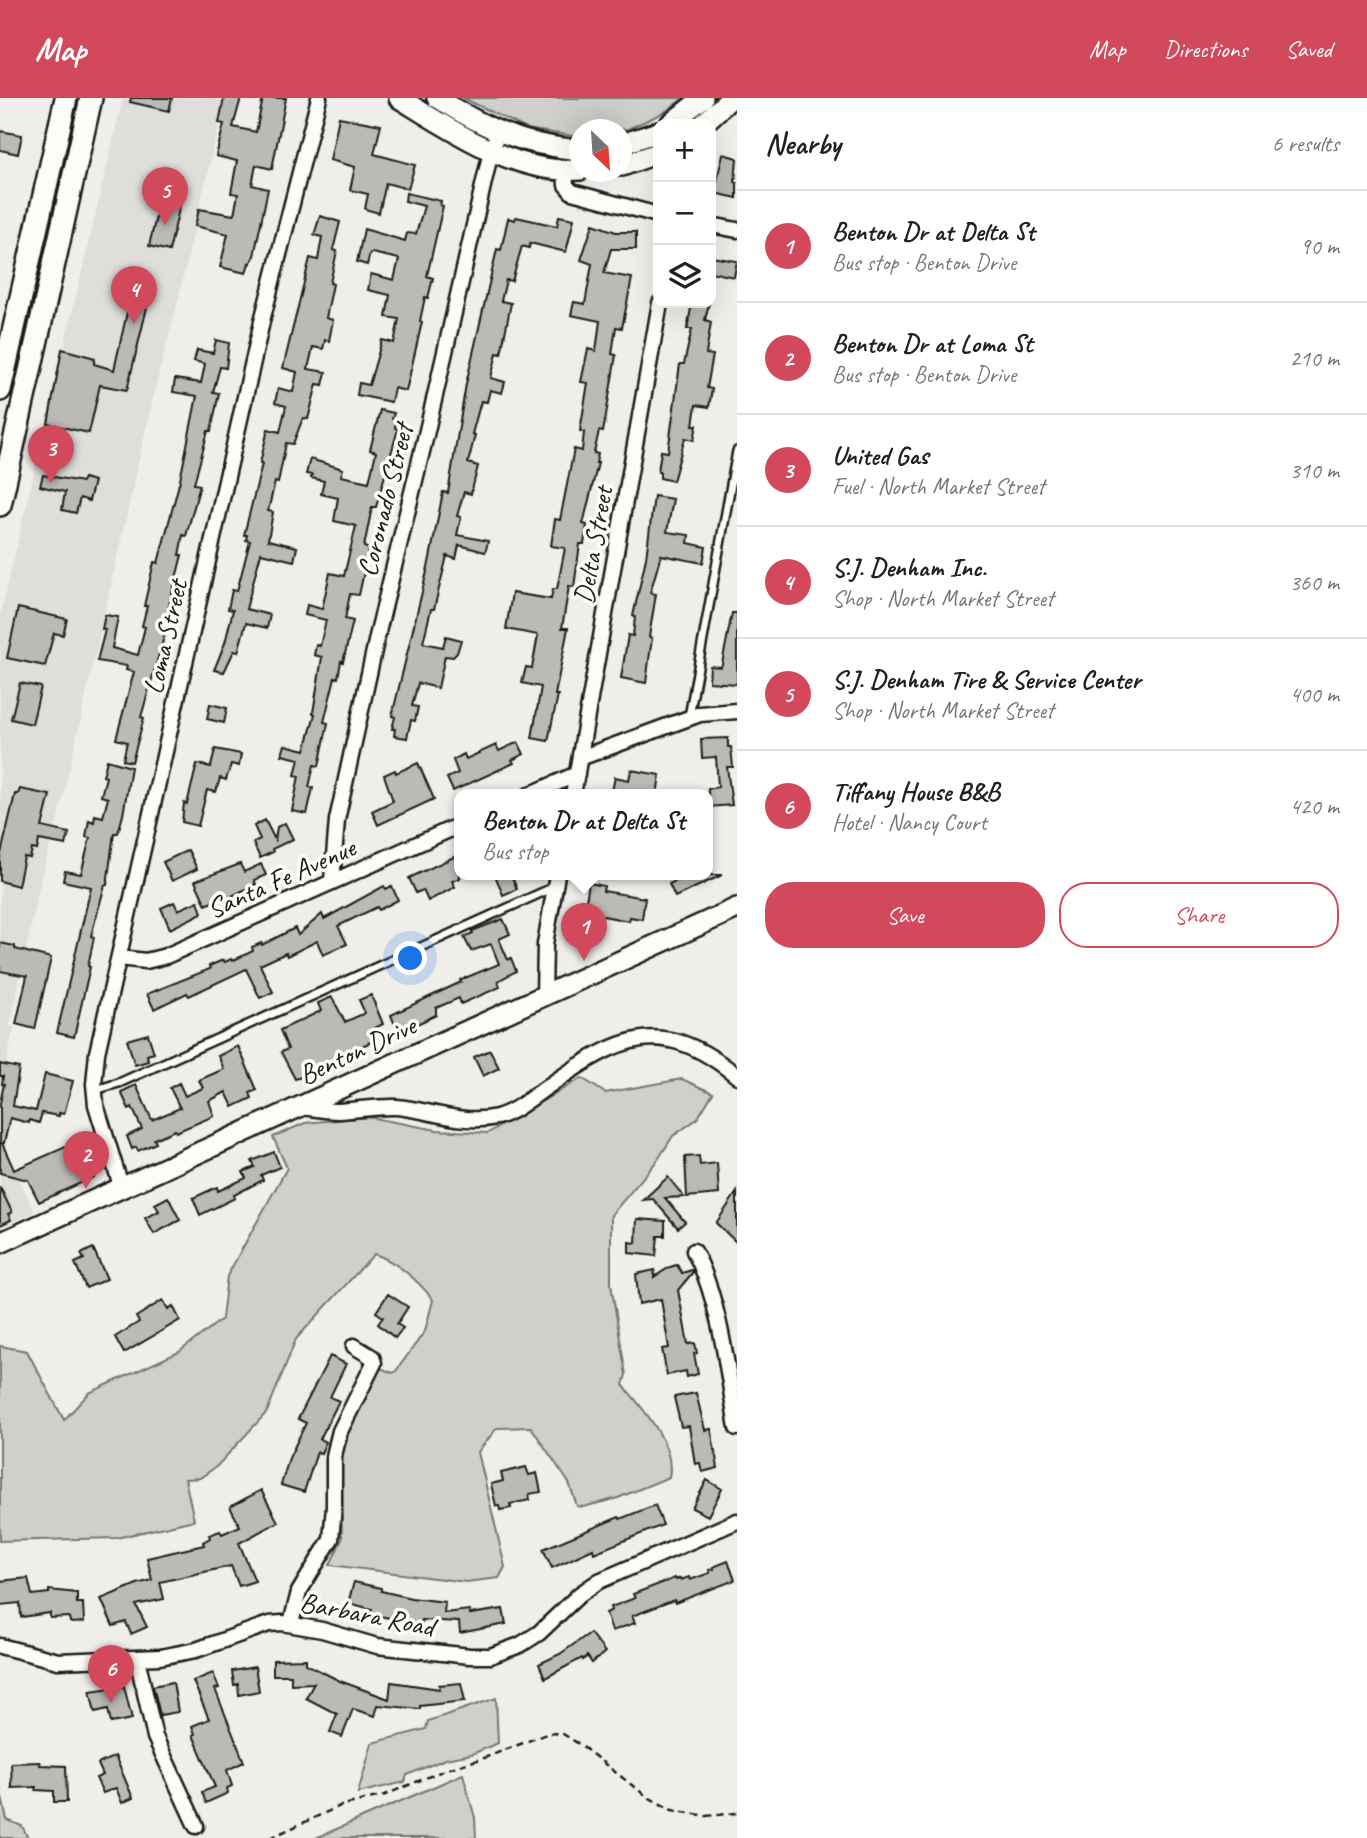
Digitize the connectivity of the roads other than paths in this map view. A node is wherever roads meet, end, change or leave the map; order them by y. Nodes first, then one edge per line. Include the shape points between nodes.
1 (66, 98) edge
2 (92, 98) edge
3 (318, 98) edge
4 (399, 98) edge
5 (437, 98) edge
6 (703, 98) edge
7 (731, 98) edge
8 (677, 119) edge
9 (709, 119) edge
10 (653, 134) edge
11 (632, 141) edge
12 (495, 142) junction
13 (569, 149) edge
14 (653, 155) edge
15 (632, 162) edge
16 (569, 170) edge
17 (569, 178) edge
18 (653, 214) edge
19 (716, 226) edge
20 (737, 230) edge
21 (659, 308) edge
22 (0, 390) edge
23 (737, 451) edge
24 (0, 505) edge
25 (737, 711) edge
26 (689, 718) junction
27 (580, 758) junction
28 (577, 774) junction
29 (543, 789) edge
30 (574, 789) edge
31 (454, 828) edge
32 (331, 881) junction
33 (556, 881) edge
34 (737, 908) edge
35 (118, 958) junction
36 (544, 997) junction
37 (737, 1076) edge
38 (94, 1090) junction
39 (301, 1107) junction
40 (122, 1189) junction
41 (0, 1243) edge
42 (694, 1251) dead end
43 (354, 1346) dead end
44 (737, 1428) edge
45 (737, 1521) edge
46 (291, 1623) junction
47 (0, 1646) edge
48 (137, 1658) junction
49 (196, 1826) dead end

1 - 22 main road
2 - 24 main road
3 - 35 street, Loma Street via 263,317
4 - 12 street
5 - 12 street
6 - 8 street
7 - 9 street
10 - 11 street
12 - 13 street
12 - 16 street via 522,162
12 - 32 street, Coronado Street via 376,641 337,820
14 - 15 street
17 - 18 street via 566,185 572,192
19 - 20 street
21 - 27 street, Delta Street
23 - 26 lane
25 - 26 street
26 - 27 street
27 - 28 street, Delta Street
28 - 29 street
28 - 30 street, Delta Street
31 - 32 street, Santa Fe Avenue
32 - 35 street, Santa Fe Avenue via 166,956 146,961
33 - 36 street via 545,944
33 - 38 lane via 119,1083
34 - 36 street, Benton Drive
35 - 38 street, Loma Street via 97,1053
36 - 39 street, Benton Drive
37 - 39 street via 689,1044 655,1037 601,1052 514,1110 495,1117 463,1119 399,1107 335,1111
38 - 40 street, Loma Street
39 - 40 street, Benton Drive
40 - 41 street, Benton Drive
42 - 44 street via 713,1303
43 - 46 street via 374,1363 337,1443 331,1539 299,1592
45 - 46 street, Barbara Road via 600,1581 540,1633 496,1654 470,1656 377,1646
46 - 48 street, Barbara Road via 269,1624 179,1654
47 - 48 street, Barbara Road via 58,1661
48 - 49 street via 155,1737

